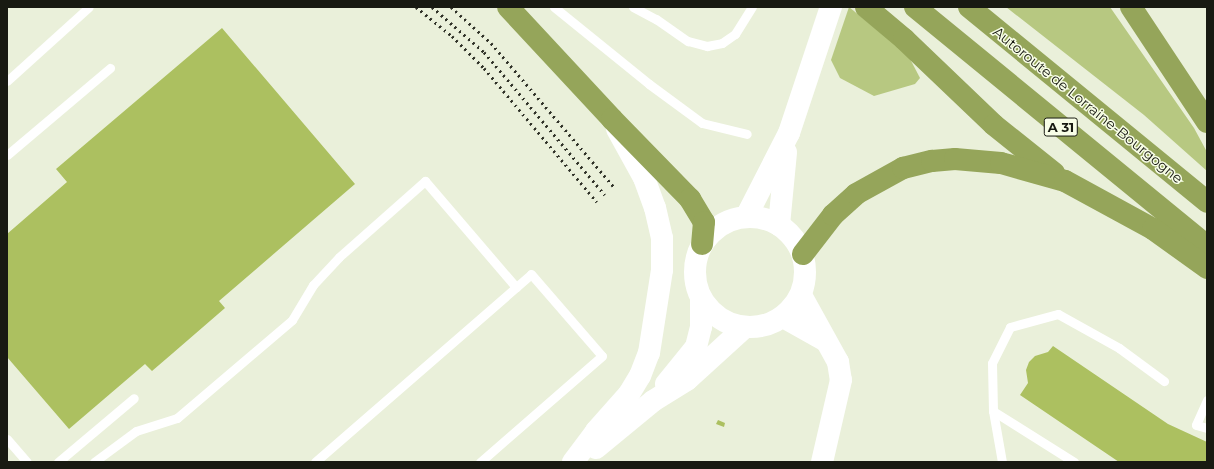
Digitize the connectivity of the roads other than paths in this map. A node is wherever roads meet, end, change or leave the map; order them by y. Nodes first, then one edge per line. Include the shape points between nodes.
1 (89, 7) edge
2 (508, 7) edge
3 (554, 7) edge
4 (633, 7) edge
5 (752, 7) edge
6 (831, 7) edge
7 (866, 7) edge
8 (915, 7) edge
9 (969, 7) edge
10 (1131, 7) edge
11 (110, 68) dead end
12 (7, 81) edge
13 (612, 119) junction
14 (1207, 122) edge
15 (789, 133) junction
16 (747, 134) dead end
17 (7, 155) edge
18 (1065, 181) junction
19 (1207, 202) edge
20 (746, 217) junction
21 (779, 225) junction
22 (702, 244) junction
23 (1207, 246) edge
24 (803, 254) junction
25 (1207, 268) edge
26 (516, 287) junction
27 (801, 295) junction
28 (701, 298) junction
29 (784, 317) junction
30 (744, 328) junction
31 (827, 342) junction
32 (1164, 381) dead end
33 (134, 398) dead end
34 (1207, 400) edge
35 (653, 401) junction
36 (993, 411) junction
37 (1207, 428) edge
38 (7, 439) edge
39 (27, 462) edge
40 (58, 462) edge
41 (94, 462) edge
42 (315, 462) edge
43 (480, 462) edge
44 (573, 462) edge
45 (580, 462) edge
46 (822, 462) edge
47 (1002, 462) edge
48 (1074, 462) edge

1 - 12 lane
2 - 13 highway
3 - 16 lane via 702,123
4 - 5 lane via 688,41 707,46 722,43 735,34
6 - 15 street
7 - 18 highway via 904,39 994,125
8 - 23 highway, A 31
9 - 19 highway, Autoroute de Lorraine-Bourgogne / A 31
10 - 14 highway
11 - 17 lane
13 - 22 highway via 654,160 699,211 705,230
13 - 44 street via 639,167 653,201 662,238 662,270 649,353 640,376 629,394
15 - 20 street
15 - 21 street via 781,181
18 - 24 highway via 1001,163 977,160 932,161 904,168 856,194 833,215
18 - 25 highway via 1153,229
20 - 21 street via 764,218
20 - 22 street via 729,221 714,230
21 - 24 street via 789,232
22 - 28 street via 695,271
24 - 27 street via 806,267
26 - 41 lane via 425,181 339,257 313,285 292,320 178,418 136,430
26 - 42 lane
26 - 43 lane via 531,274 602,356
27 - 29 street
27 - 31 street
28 - 30 street via 719,318
28 - 35 street via 701,327 696,347
29 - 30 street via 758,328
29 - 31 street
30 - 35 street via 687,380
31 - 46 street via 838,362 841,380
32 - 36 lane via 1119,348 1058,314 1010,327 992,363
33 - 40 lane
34 - 37 lane via 1196,425
35 - 45 street
36 - 47 lane
36 - 48 lane
38 - 39 lane

